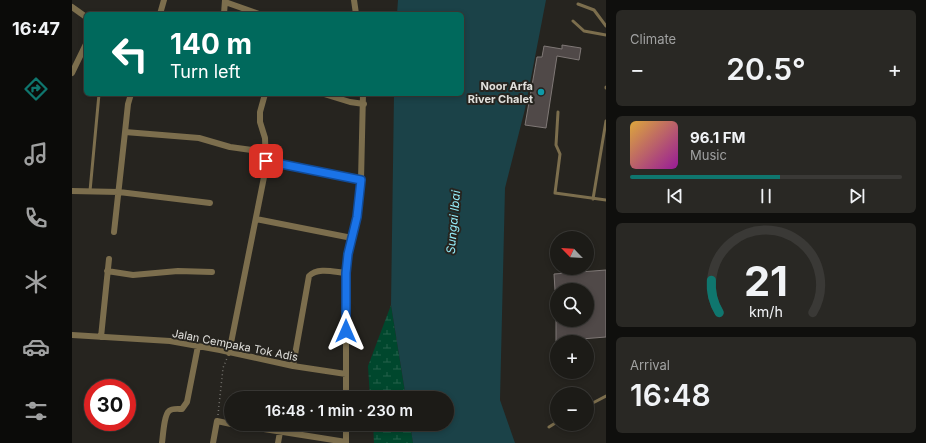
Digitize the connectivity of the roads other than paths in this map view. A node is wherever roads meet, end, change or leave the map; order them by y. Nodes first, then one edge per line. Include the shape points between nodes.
1 (164, 0) edge
2 (354, 0) edge
3 (225, 1) edge
4 (578, 4) dead end
5 (72, 7) edge
6 (161, 12) edge
7 (224, 12) edge
8 (254, 12) edge
9 (356, 12) edge
10 (84, 16) edge
11 (573, 21) dead end
12 (606, 26) edge
13 (606, 36) edge
14 (84, 48) edge
15 (72, 72) edge
16 (99, 96) edge
17 (130, 96) edge
18 (264, 96) edge
19 (330, 96) edge
20 (363, 96) edge
21 (364, 104) junction
22 (558, 112) dead end
23 (606, 121) edge
24 (125, 132) junction
25 (266, 152) junction
26 (266, 161) junction
27 (361, 180) junction
28 (72, 191) edge
29 (90, 191) junction
30 (119, 192) junction
31 (593, 198) junction
32 (606, 200) edge
33 (210, 203) dead end
34 (256, 220) junction
35 (114, 232) dead end
36 (352, 238) junction
37 (109, 259) dead end
38 (108, 271) junction
39 (212, 272) dead end
40 (346, 273) junction
41 (72, 336) edge
42 (101, 337) junction
43 (198, 346) junction
44 (230, 353) junction
45 (293, 366) junction
46 (346, 374) junction
47 (346, 391) edge
48 (606, 396) edge
49 (594, 402) edge
50 (224, 422) edge
51 (274, 431) edge
52 (346, 431) edge
53 (280, 432) junction
54 (162, 443) edge
55 (213, 443) edge
56 (278, 443) edge
57 (346, 443) edge

1 - 6 street
2 - 9 street
3 - 7 street
3 - 8 street
4 - 12 lane via 594,10
5 - 10 street
11 - 13 lane via 584,31
14 - 15 street
16 - 29 lane
17 - 24 street
18 - 25 street via 260,122
19 - 21 street
20 - 21 street
21 - 27 street
22 - 31 lane via 556,144 560,154 555,193
23 - 31 lane
24 - 25 street via 199,138 230,147
24 - 30 street
25 - 26 street
26 - 27 street
26 - 34 street
27 - 36 street
28 - 29 street
29 - 30 street
30 - 33 street
30 - 35 street
31 - 32 lane
34 - 36 street
34 - 44 street
36 - 40 street
37 - 38 street
38 - 39 street via 140,275 178,271
38 - 42 street
40 - 45 street via 318,270 309,276
40 - 46 street
41 - 42 street, Jalan Cempaka Tok Adis
42 - 43 street, Jalan Cempaka Tok Adis via 170,341
43 - 44 street, Jalan Cempaka Tok Adis
43 - 54 street via 187,402 182,409 168,411
44 - 45 street, Jalan Cempaka Tok Adis
45 - 46 street, Jalan Cempaka Tok Adis
46 - 47 street
48 - 49 lane
50 - 55 street via 217,421
51 - 53 street
52 - 57 street
53 - 56 street
53 - 57 street

